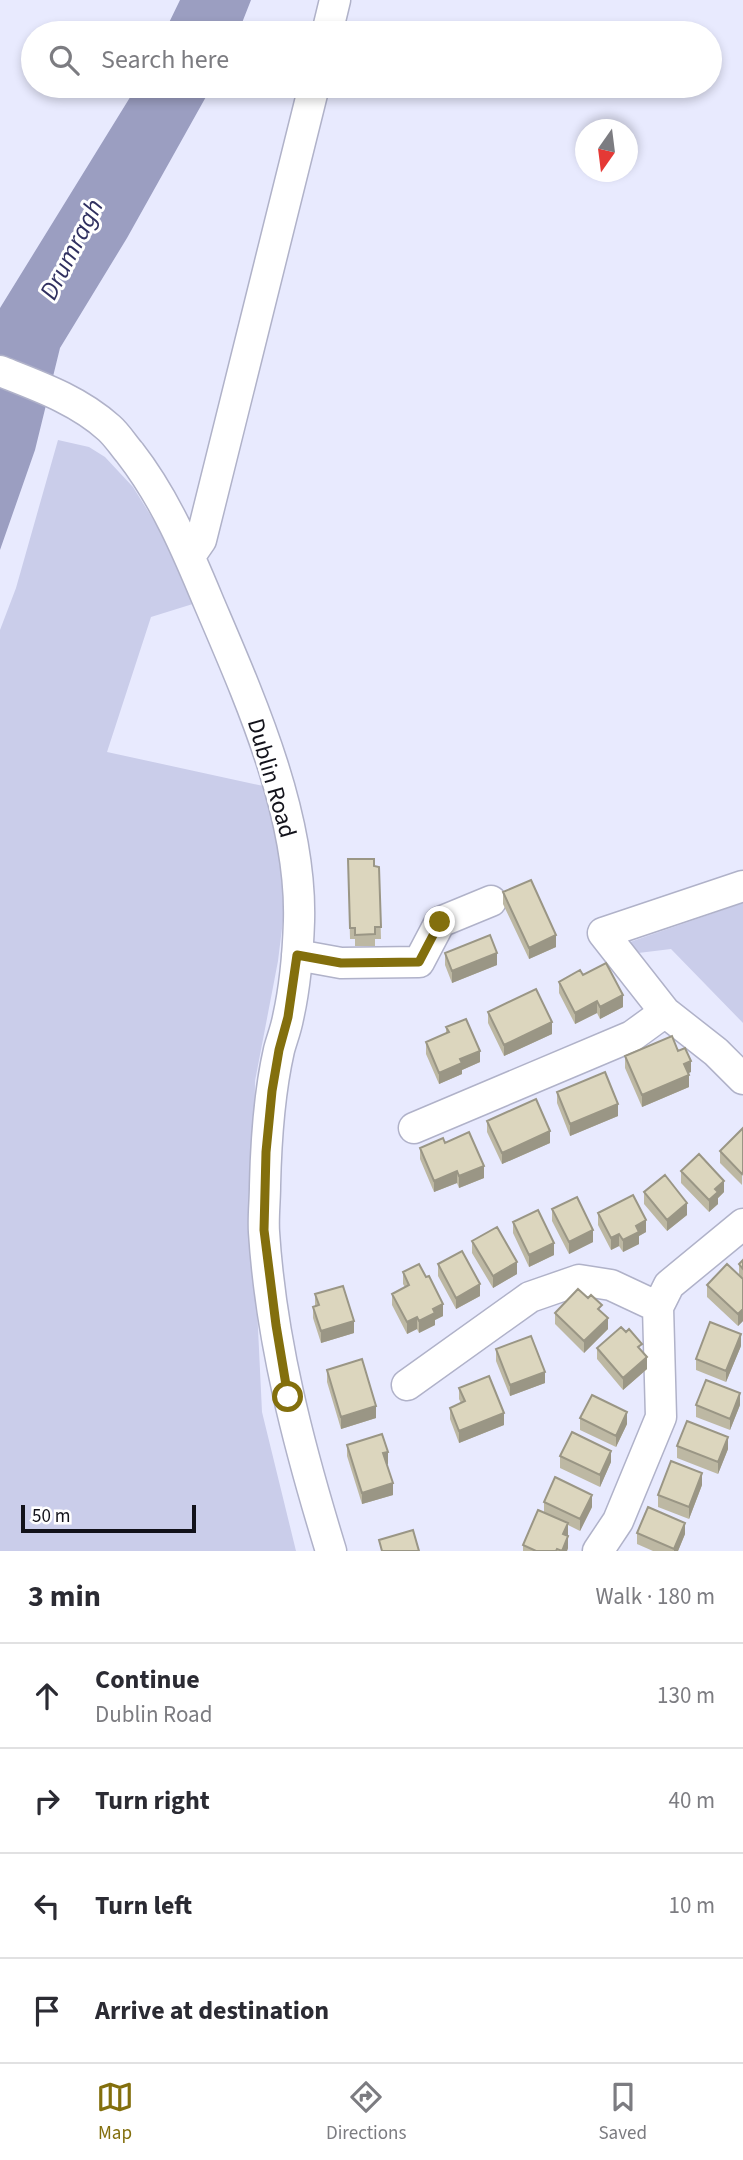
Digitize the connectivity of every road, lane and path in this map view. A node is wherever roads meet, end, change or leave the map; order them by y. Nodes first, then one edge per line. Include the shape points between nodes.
1 (335, 0) edge
2 (330, 21) edge
3 (311, 98) edge
4 (0, 371) edge
5 (190, 556) junction
6 (743, 886) edge
7 (491, 901) dead end
8 (297, 955) junction
9 (665, 1012) junction
10 (743, 1079) edge
11 (414, 1128) dead end
12 (743, 1224) edge
13 (658, 1307) junction
14 (407, 1385) dead end
15 (331, 1551) edge
16 (598, 1551) edge

1 - 2 street
3 - 5 street via 201,540
4 - 5 street, Dublin Road via 58,394 111,429 144,470
5 - 8 street, Dublin Road via 241,676 281,790 295,859
6 - 9 street via 603,933
7 - 8 street via 440,922 419,962 341,963
8 - 15 street, Dublin Road via 272,1091 264,1230 288,1397
9 - 10 street
9 - 11 street via 632,1036
12 - 13 street via 669,1285
13 - 14 street via 611,1285 579,1279 530,1297
13 - 16 street via 661,1417 618,1521

